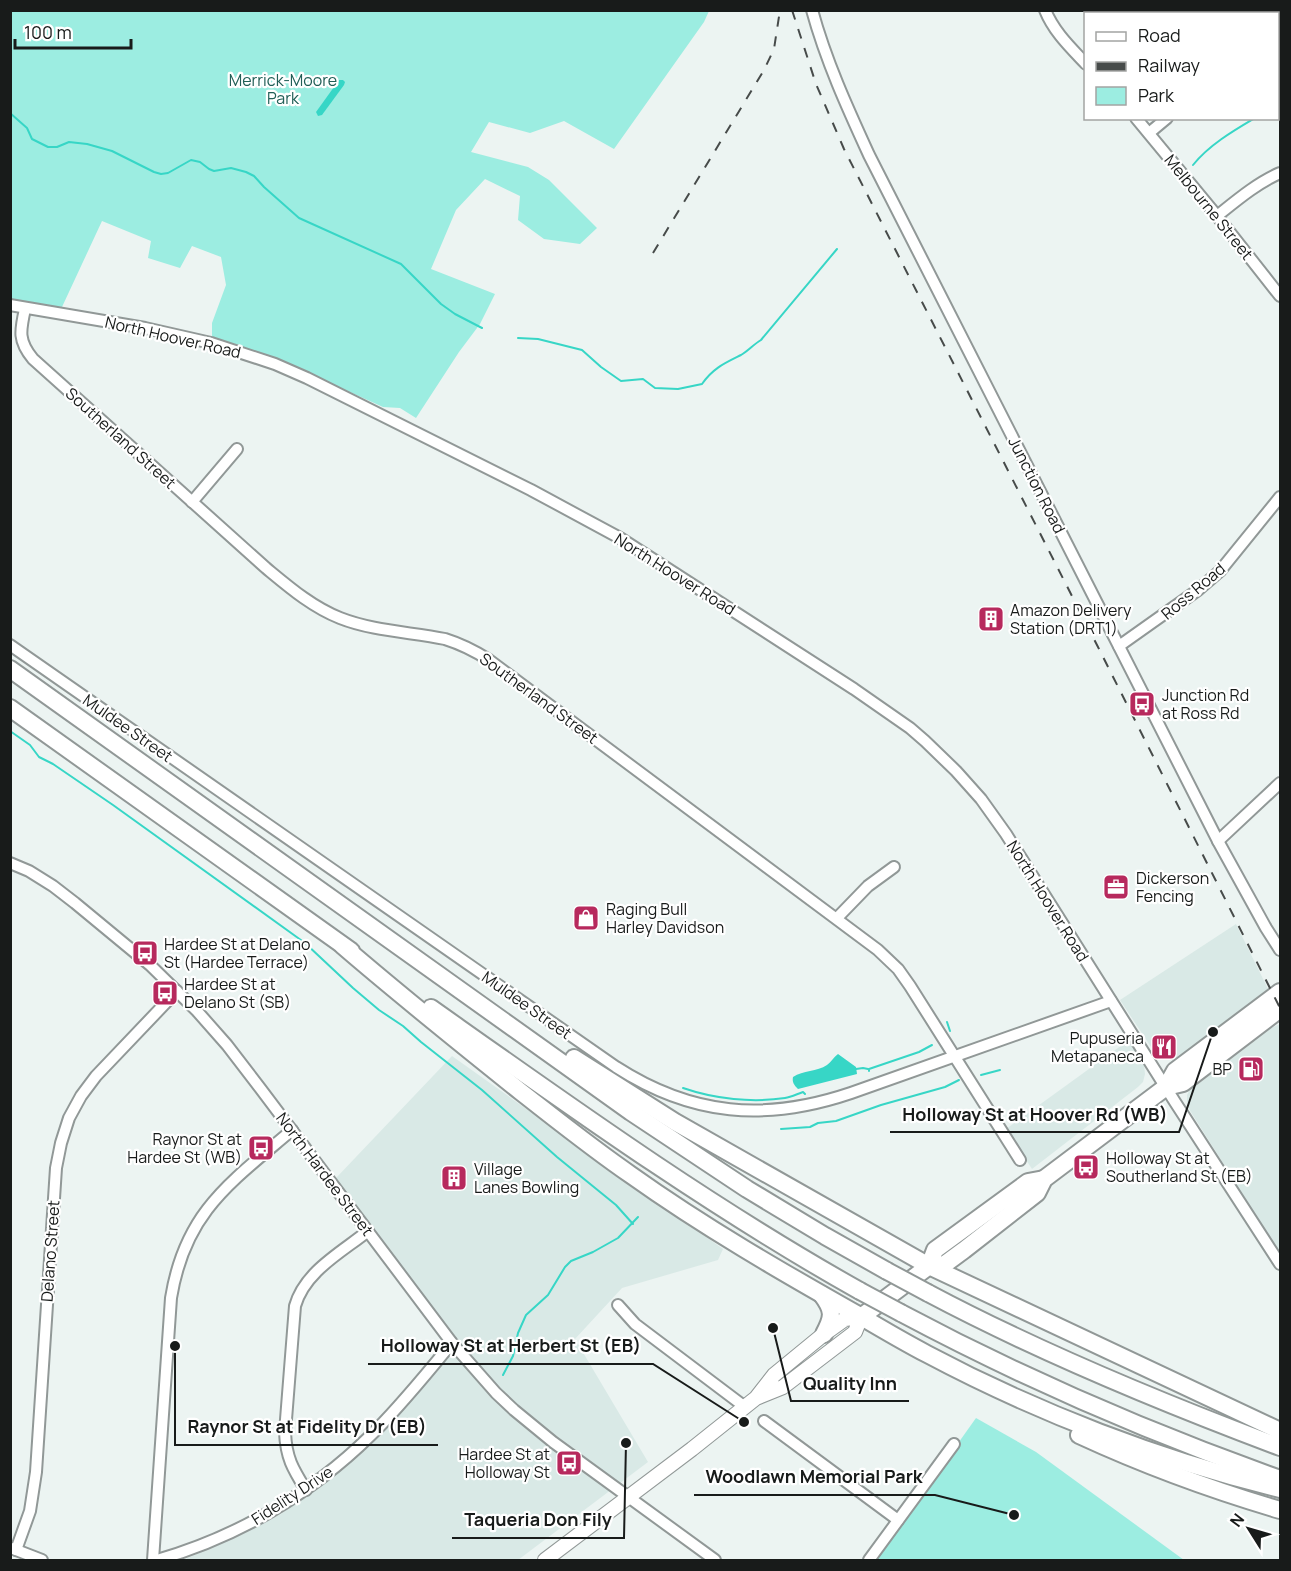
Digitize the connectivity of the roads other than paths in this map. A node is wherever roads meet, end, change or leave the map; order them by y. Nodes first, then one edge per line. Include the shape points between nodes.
1 (813, 10) edge
2 (1045, 10) edge
3 (1084, 59) edge
4 (1138, 120) edge
5 (1165, 120) edge
6 (1149, 133) junction
7 (1281, 173) edge
8 (1217, 216) junction
9 (1281, 296) edge
10 (10, 306) edge
11 (26, 309) junction
12 (237, 449) dead end
13 (1281, 497) edge
14 (192, 502) junction
15 (10, 645) edge
16 (1119, 646) junction
17 (10, 669) edge
18 (10, 708) edge
19 (1281, 783) edge
20 (1218, 842) junction
21 (11, 865) edge
22 (894, 867) dead end
23 (837, 918) junction
24 (343, 946) junction
25 (1281, 950) edge
26 (177, 991) junction
27 (1281, 992) edge
28 (1111, 1001) junction
29 (1281, 1010) edge
30 (494, 1014) junction
31 (955, 1056) junction
32 (1166, 1087) junction
33 (292, 1130) junction
34 (1020, 1160) dead end
35 (1044, 1179) junction
36 (368, 1231) junction
37 (964, 1250) junction
38 (1281, 1264) edge
39 (929, 1266) junction
40 (972, 1286) junction
41 (822, 1294) junction
42 (618, 1305) dead end
43 (861, 1317) junction
44 (824, 1334) junction
45 (452, 1343) junction
46 (989, 1385) junction
47 (750, 1403) junction
48 (764, 1421) dead end
49 (1281, 1431) edge
50 (954, 1444) dead end
51 (1281, 1446) edge
52 (1281, 1479) edge
53 (1281, 1489) edge
54 (306, 1490) junction
55 (629, 1497) junction
56 (1281, 1510) edge
57 (898, 1520) junction
58 (13, 1549) edge
59 (42, 1560) edge
60 (155, 1560) edge
61 (545, 1560) edge
62 (715, 1560) edge
63 (869, 1560) edge

1 - 16 street, Junction Road via 830,66 869,155
2 - 3 street via 1054,29
4 - 6 street, Melbourne Street
5 - 6 street
6 - 8 street, Melbourne Street
7 - 8 street via 1268,178
8 - 9 street, Melbourne Street
10 - 11 street, North Hoover Road
11 - 14 street, Southerland Street via 21,337 33,359
11 - 28 street, North Hoover Road via 169,333 275,364 540,494 678,574 864,695 939,754 990,811
12 - 14 street
13 - 16 street, Ross Road via 1220,571
14 - 23 street, Southerland Street via 292,590 322,609 367,626 457,643 489,660
15 - 31 street, Muldee Street via 616,1067 662,1091 693,1103 729,1110 790,1109 835,1099
16 - 20 street, Junction Road
17 - 30 highway
18 - 24 highway
19 - 20 street
20 - 25 street, Junction Road
21 - 26 street, North Hardee Street via 29,871 61,892
22 - 23 street via 868,886
23 - 31 street, Southerland Street via 898,969
24 - 41 highway via 437,1026 612,1161 679,1208
24 - 52 highway, bridge via 672,1176 861,1291 1074,1398
26 - 33 street, North Hardee Street via 227,1045
26 - 58 street, Delano Street via 81,1095 61,1143 56,1168 36,1472 30,1511
27 - 32 highway via 1175,1071
28 - 31 street, Muldee Street
28 - 32 street, North Hoover Road
29 - 32 highway via 1183,1083
30 - 39 highway via 539,1036 675,1122
30 - 51 highway, bridge via 708,1164 887,1271 1087,1370
31 - 34 street, Southerland Street
32 - 35 highway
32 - 38 street, North Hoover Road
33 - 36 street, North Hardee Street
33 - 60 street via 219,1194 190,1236 181,1258 171,1298
35 - 37 highway via 1037,1193
35 - 39 highway via 1028,1182 935,1250
36 - 45 street, North Hardee Street
36 - 54 street via 309,1279 295,1306 286,1452
37 - 39 highway via 945,1264
37 - 40 highway via 961,1273
39 - 40 highway
39 - 43 highway
40 - 49 highway
41 - 43 highway
41 - 44 highway via 831,1315
42 - 47 street via 635,1324
43 - 44 main road via 845,1319
43 - 46 highway
43 - 47 main road via 855,1332 783,1387
44 - 47 main road via 774,1375
45 - 54 street, Fidelity Drive via 370,1436
45 - 55 street, North Hardee Street via 514,1410
46 - 53 highway via 1153,1451
46 - 56 highway via 1034,1412 1114,1450 1213,1489
47 - 55 main road
48 - 57 street
50 - 57 street
54 - 60 street, Fidelity Drive via 243,1526
55 - 61 main road
55 - 62 street, North Hardee Street
57 - 63 street
58 - 59 street

